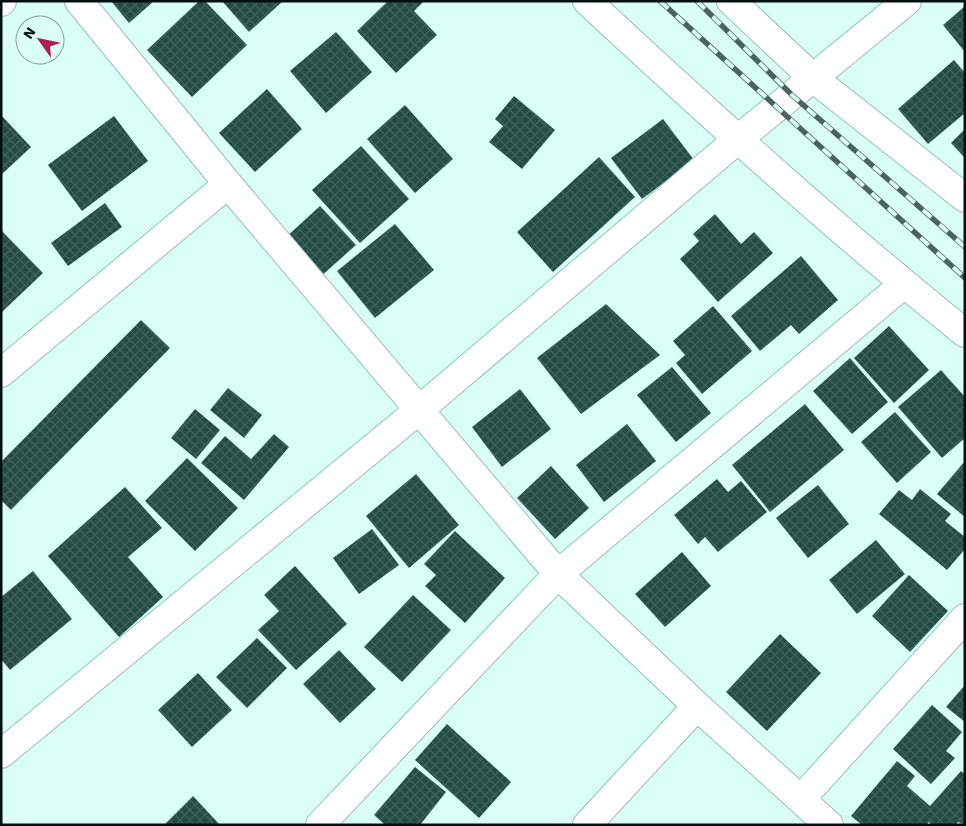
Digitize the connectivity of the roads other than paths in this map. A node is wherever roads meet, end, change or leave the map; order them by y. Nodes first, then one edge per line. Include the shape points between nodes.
1 (79, 1) edge
2 (587, 1) edge
3 (731, 1) edge
4 (907, 1) edge
5 (813, 78) junction
6 (738, 140) junction
7 (228, 184) junction
8 (965, 198) edge
9 (904, 284) junction
10 (965, 333) edge
11 (1, 373) edge
12 (419, 410) junction
13 (558, 574) junction
14 (965, 618) edge
15 (696, 706) junction
16 (1, 754) edge
17 (801, 799) junction
18 (320, 825) edge
19 (587, 825) edge
20 (830, 825) edge

1 - 7 street
2 - 6 street
3 - 5 street
4 - 5 street
5 - 6 street
5 - 8 street
6 - 9 street
6 - 12 street
7 - 11 street
7 - 12 street
9 - 10 street
9 - 13 street
12 - 13 street
12 - 16 street
13 - 15 street
13 - 18 street
14 - 17 street
15 - 17 street
15 - 19 street
17 - 20 street

